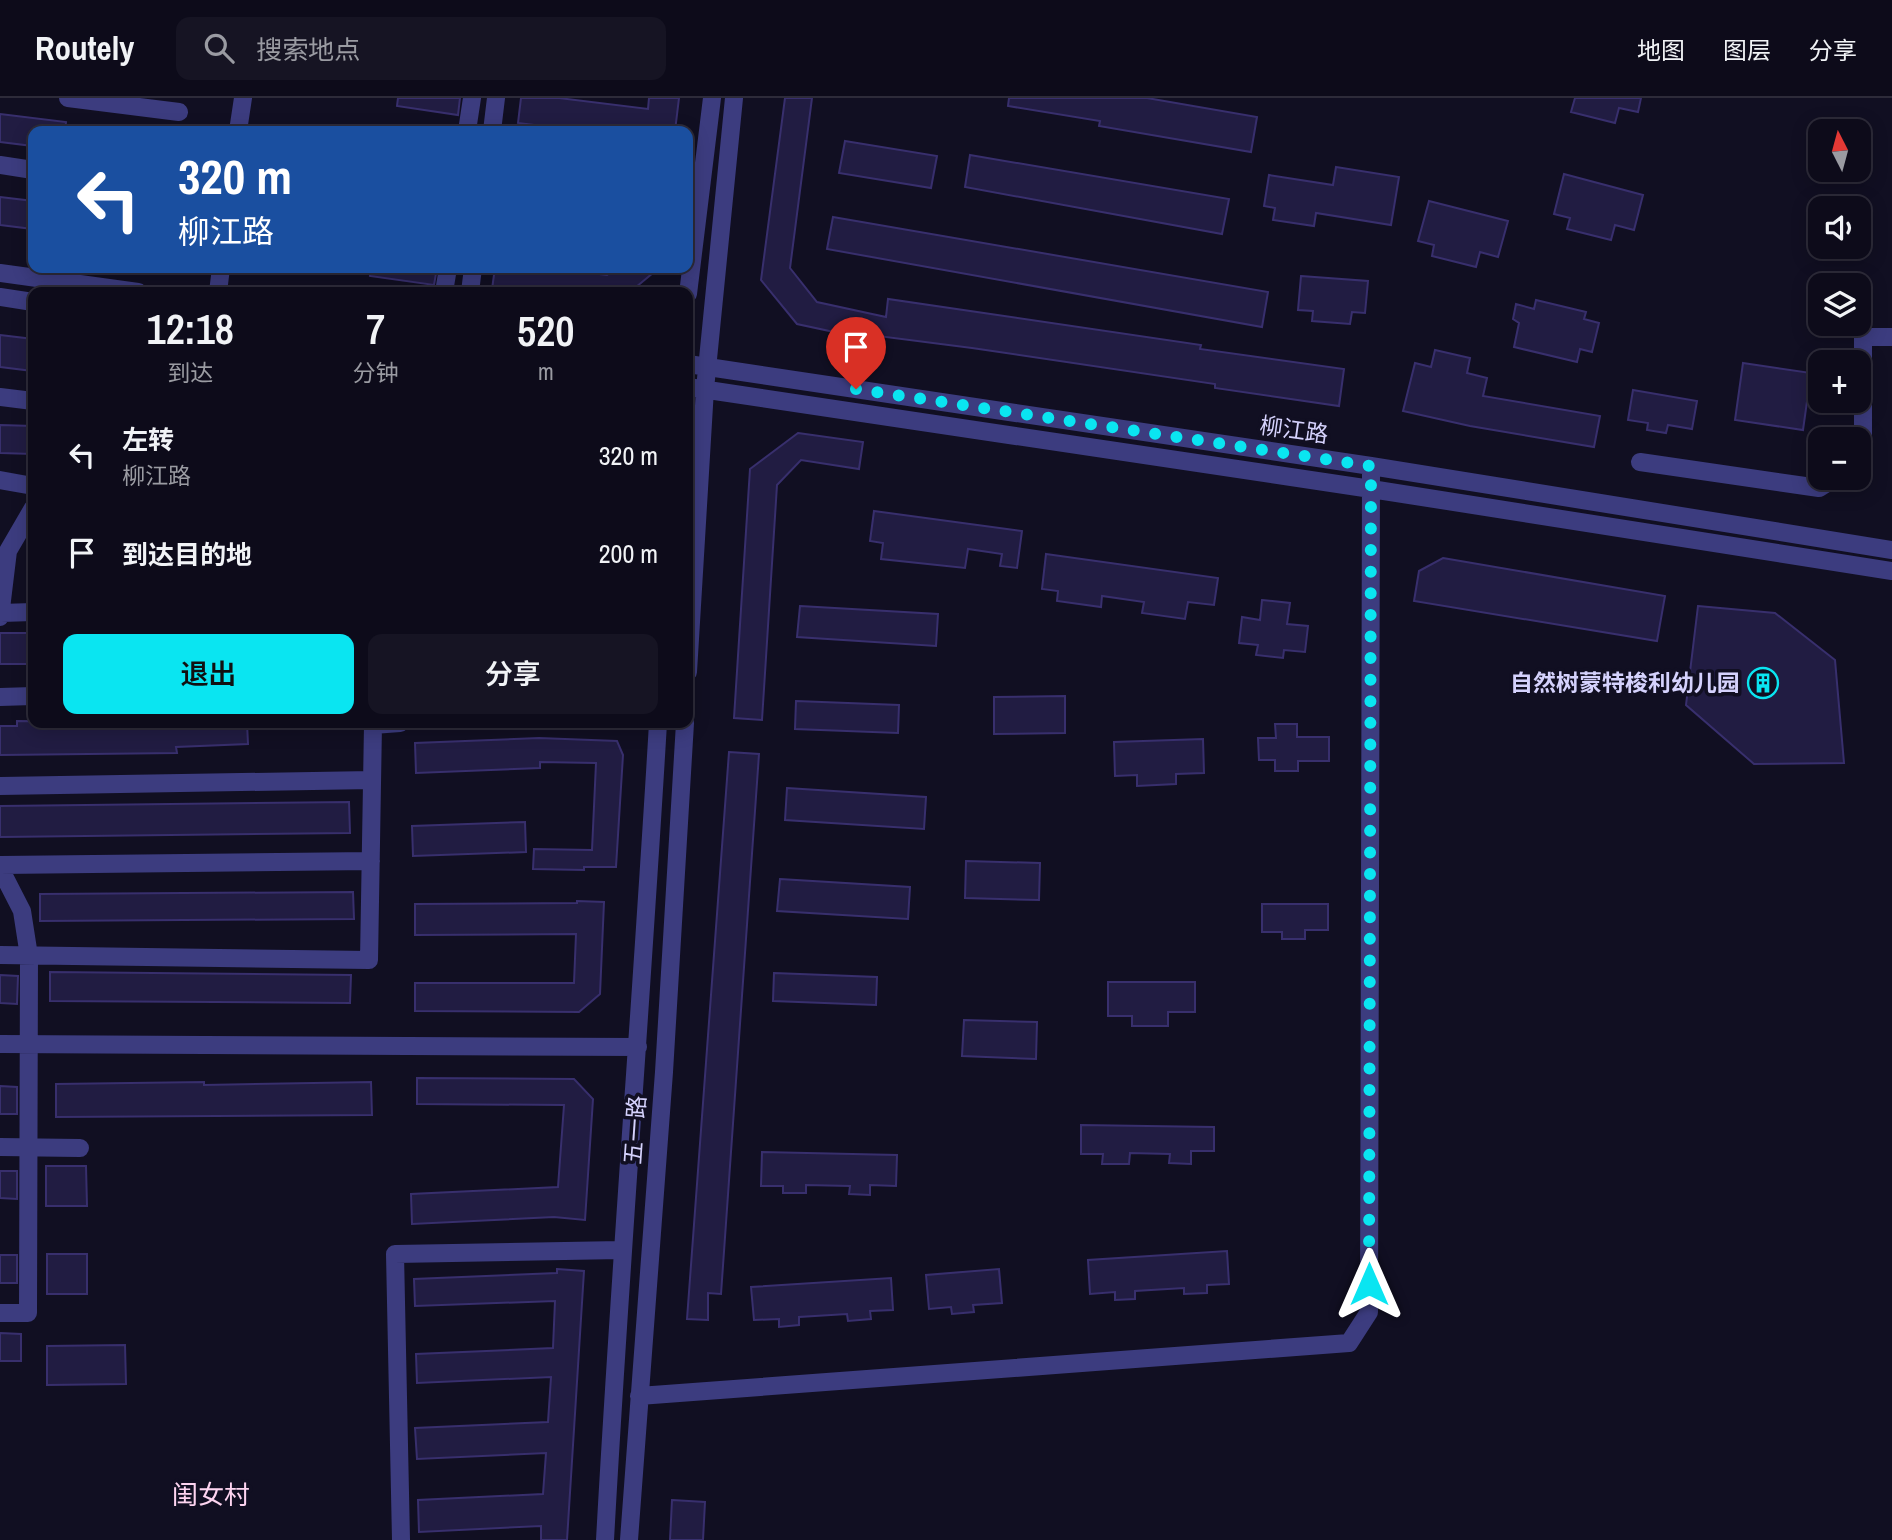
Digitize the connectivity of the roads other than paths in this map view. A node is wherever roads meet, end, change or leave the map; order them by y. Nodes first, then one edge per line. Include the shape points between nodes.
1 (68, 98) edge
2 (243, 98) edge
3 (472, 98) edge
4 (496, 98) edge
5 (712, 98) edge
6 (734, 98) edge
7 (179, 112) dead end
8 (239, 126) edge
9 (468, 126) edge
10 (493, 126) edge
11 (0, 165) edge
12 (28, 169) edge
13 (693, 253) edge
14 (0, 273) edge
15 (102, 287) edge
16 (0, 297) edge
17 (28, 301) edge
18 (1892, 337) edge
19 (693, 365) edge
20 (708, 367) junction
21 (696, 388) edge
22 (0, 397) edge
23 (28, 400) edge
24 (1863, 427) edge
25 (1640, 462) dead end
26 (1371, 466) junction
27 (0, 480) edge
28 (28, 485) edge
29 (1808, 486) edge
30 (1371, 489) junction
31 (693, 494) edge
32 (28, 515) edge
33 (1892, 550) edge
34 (4, 551) edge
35 (1892, 571) edge
36 (28, 612) edge
37 (1, 615) edge
38 (28, 696) edge
39 (0, 697) edge
40 (373, 728) edge
41 (658, 728) edge
42 (685, 728) edge
43 (372, 780) junction
44 (0, 786) edge
45 (370, 861) junction
46 (0, 867) edge
47 (0, 956) edge
48 (29, 956) junction
49 (0, 1044) edge
50 (29, 1044) junction
51 (638, 1047) junction
52 (636, 1071) junction
53 (664, 1072) junction
54 (0, 1147) edge
55 (29, 1147) junction
56 (80, 1148) dead end
57 (621, 1251) junction
58 (0, 1313) edge
59 (639, 1396) junction
60 (401, 1540) edge
61 (605, 1540) edge
62 (629, 1540) edge

1 - 7 street
2 - 8 street
3 - 9 street
4 - 10 street
5 - 13 street
6 - 20 street
11 - 12 street
14 - 15 street
16 - 17 street
18 - 24 street via 1863,337
19 - 20 street, 柳江路
20 - 21 street
20 - 26 street, 柳江路
21 - 30 street, 柳江路
21 - 31 street
22 - 23 street
25 - 29 street
26 - 30 street
26 - 33 street, 柳江路
27 - 28 street
30 - 35 street, 柳江路
30 - 59 street via 1369,1312 1349,1343
32 - 34 street
34 - 37 street
36 - 37 street
38 - 39 street
40 - 43 street
41 - 51 street, 五一路
42 - 53 street, 五一路
43 - 44 street
43 - 45 street
45 - 46 street
45 - 48 street via 369,960
46 - 48 street via 22,911
47 - 48 street
48 - 50 street
49 - 50 street
50 - 51 street
50 - 55 street
51 - 52 street, 五一路
52 - 53 street
52 - 57 street, 五一路
53 - 59 street, 五一路
54 - 55 street
55 - 56 street
55 - 58 street via 28,1313
57 - 60 street via 395,1254
57 - 61 street, 五一路
59 - 62 street, 五一路

